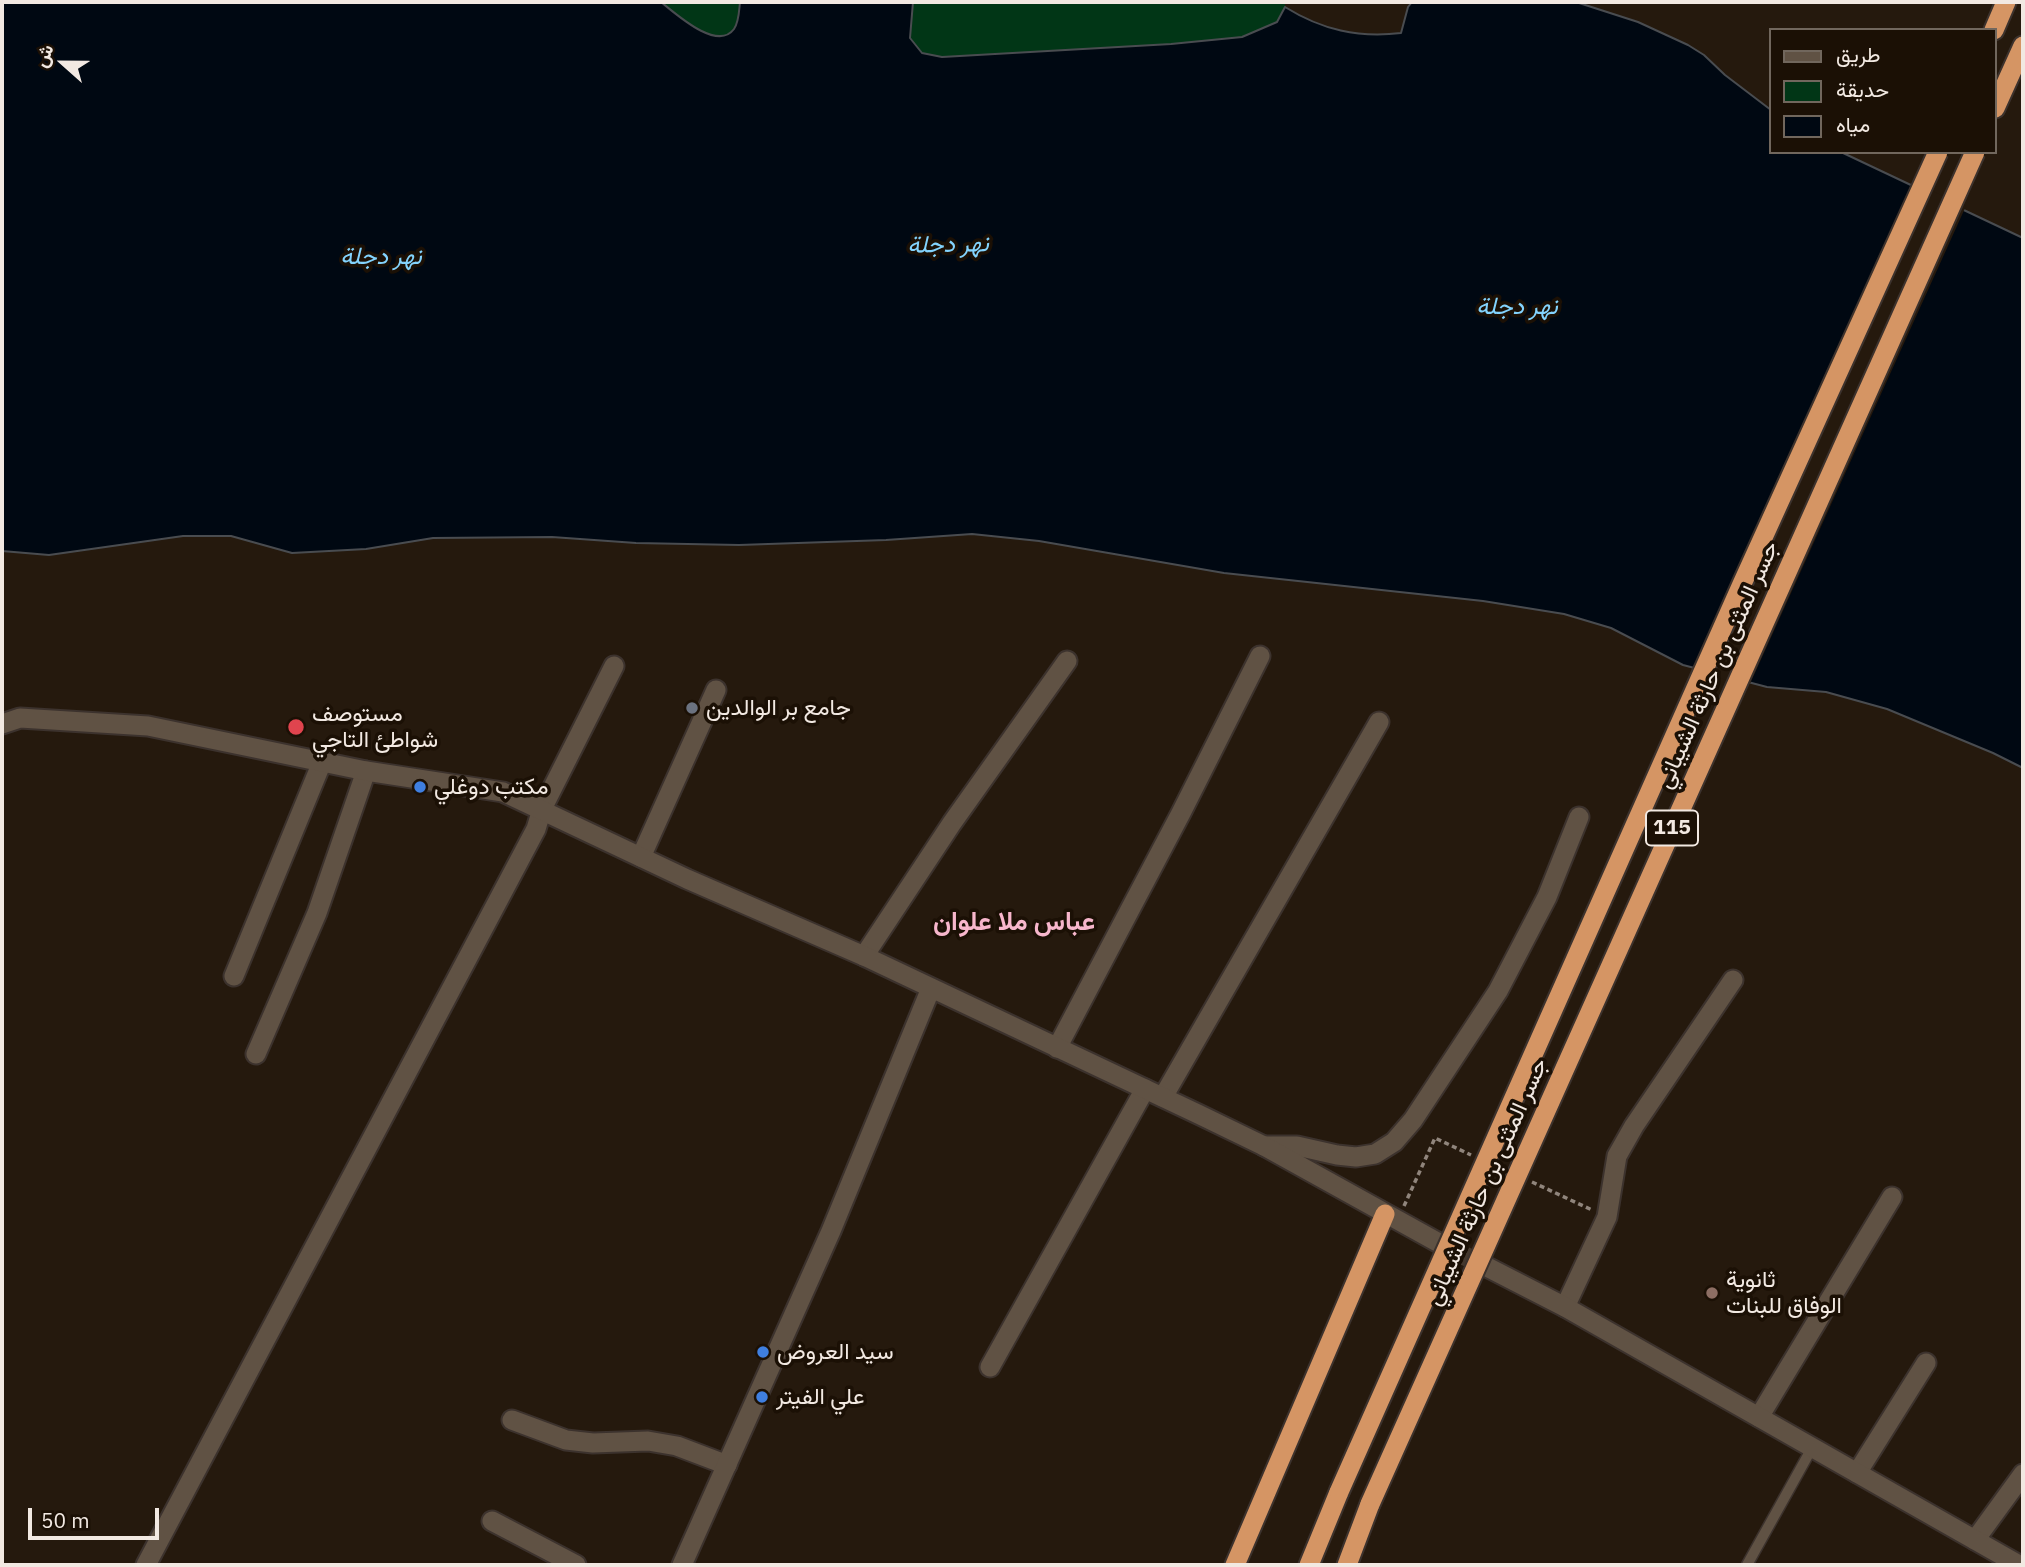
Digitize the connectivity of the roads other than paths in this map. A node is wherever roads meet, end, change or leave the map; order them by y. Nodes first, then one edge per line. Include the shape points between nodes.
1 (2006, 2) edge
2 (1995, 28) edge
3 (2023, 46) edge
4 (1997, 103) edge
5 (1937, 154) edge
6 (1974, 154) edge
7 (1260, 656) dead end
8 (1067, 661) dead end
9 (614, 666) dead end
10 (716, 690) dead end
11 (1379, 722) dead end
12 (2, 724) edge
13 (322, 762) junction
14 (366, 771) junction
15 (542, 809) junction
16 (1579, 817) dead end
17 (641, 858) junction
18 (864, 956) junction
19 (234, 976) dead end
20 (1733, 980) dead end
21 (931, 988) junction
22 (1057, 1048) junction
23 (256, 1054) dead end
24 (1154, 1093) junction
25 (1264, 1146) junction
26 (1892, 1197) dead end
27 (1391, 1218) junction
28 (1439, 1242) tunnel mouth
29 (1489, 1268) tunnel mouth
30 (1564, 1307) junction
31 (1926, 1363) dead end
32 (990, 1367) dead end
33 (1759, 1418) junction
34 (512, 1420) dead end
35 (1812, 1448) junction
36 (727, 1465) junction
37 (1857, 1473) junction
38 (2023, 1474) edge
39 (492, 1521) dead end
40 (1975, 1540) junction
41 (146, 1565) edge
42 (576, 1565) edge
43 (682, 1565) edge
44 (1236, 1565) edge
45 (1309, 1565) edge
46 (1347, 1565) edge
47 (1747, 1565) edge
48 (2019, 1565) edge

1 - 2 highway
3 - 4 highway
5 - 45 highway, جسر المثنى بن حارثة الشيباني / 115, bridge
6 - 46 highway, جسر المثنى بن حارثة الشيباني / 115, bridge via 1370,1504
7 - 22 street
8 - 18 street
9 - 15 street
10 - 17 street
11 - 24 street
12 - 13 street via 20,718 148,726
13 - 14 street
13 - 19 street
14 - 15 street via 503,792
14 - 23 street via 317,913
15 - 17 street
15 - 41 street
16 - 25 street via 1548,897 1498,991 1394,1142 1375,1154 1356,1157 1297,1146
17 - 18 street
18 - 21 street
20 - 30 street via 1617,1156 1607,1217
21 - 22 street
21 - 36 street
22 - 24 street
24 - 25 street
24 - 32 street
25 - 27 street
26 - 33 street
27 - 28 street
27 - 44 highway
29 - 30 street
30 - 33 street
31 - 37 street
33 - 35 street
34 - 36 street via 566,1440 648,1441 677,1446
35 - 37 street
35 - 47 lane
36 - 43 street
37 - 40 street
38 - 40 street
39 - 42 street
40 - 48 street

